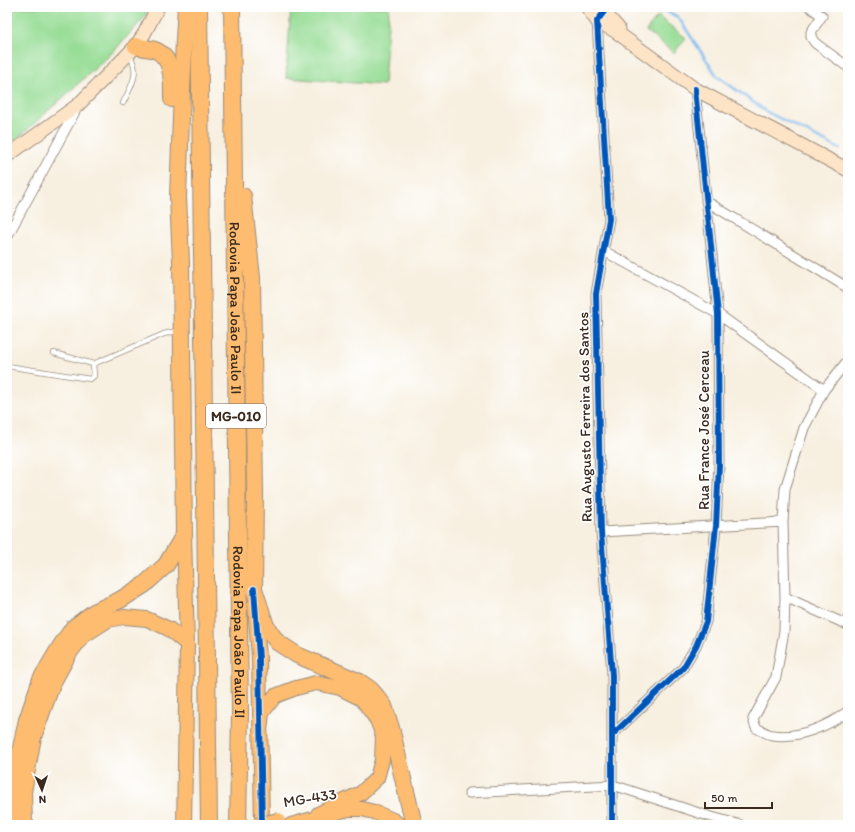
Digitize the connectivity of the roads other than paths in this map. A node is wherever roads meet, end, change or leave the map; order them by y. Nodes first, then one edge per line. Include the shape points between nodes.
1 (158, 7) edge
2 (186, 7) edge
3 (199, 7) edge
4 (232, 7) edge
5 (587, 7) edge
6 (810, 7) edge
7 (601, 13) edge
8 (132, 50) junction
9 (848, 67) edge
10 (695, 90) junction
11 (123, 102) dead end
12 (78, 105) junction
13 (233, 105) junction
14 (7, 156) edge
15 (847, 168) edge
16 (178, 197) junction
17 (706, 202) junction
18 (7, 237) edge
19 (604, 251) junction
20 (848, 288) edge
21 (718, 314) junction
22 (182, 329) junction
23 (54, 353) dead end
24 (848, 360) edge
25 (93, 364) junction
26 (7, 366) edge
27 (824, 390) junction
28 (783, 522) junction
29 (716, 526) junction
30 (601, 532) junction
31 (184, 535) junction
32 (254, 589) junction
33 (785, 597) junction
34 (848, 624) edge
35 (187, 644) junction
36 (848, 711) edge
37 (260, 731) junction
38 (612, 735) junction
39 (612, 785) junction
40 (470, 793) dead end
41 (347, 809) junction
42 (318, 814) junction
43 (708, 821) edge
44 (285, 823) edge
45 (8, 825) edge
46 (27, 825) edge
47 (184, 825) edge
48 (209, 825) edge
49 (238, 825) edge
50 (257, 825) edge
51 (262, 825) edge
52 (398, 825) edge
53 (414, 825) edge
54 (612, 825) edge
55 (741, 825) edge

1 - 8 street
2 - 16 highway
3 - 48 highway, Rodovia Papa João Paulo II / MG-010
4 - 13 highway, Rodovia Papa João Paulo II / MG-010
5 - 7 street
6 - 9 street via 822,16 813,27 811,37 815,43
7 - 10 street via 629,41
7 - 19 street, Rua Augusto Ferreira dos Santos via 609,219
8 - 11 lane via 135,76
8 - 12 street
8 - 16 highway via 156,50 170,68 173,151
10 - 15 street
10 - 17 street, Rua France José Cerceau
12 - 14 street
12 - 18 street
13 - 32 highway via 252,278
13 - 49 highway, Rodovia Papa João Paulo II / MG-010 via 240,713
16 - 22 highway
17 - 20 street
17 - 21 street, Rua France José Cerceau
19 - 21 street
19 - 30 street, Rua Augusto Ferreira dos Santos via 596,294
21 - 27 street
21 - 29 street, Rua France José Cerceau via 719,465
22 - 25 lane
22 - 31 highway
23 - 25 lane
24 - 27 street
25 - 26 lane via 94,376 90,379
27 - 28 street via 804,428 785,489
28 - 29 street
28 - 33 street
29 - 30 street
29 - 38 street, Rua France José Cerceau via 706,622 696,646 683,668
30 - 38 street, Rua Augusto Ferreira dos Santos via 612,675
31 - 35 main road
31 - 45 highway via 166,565 144,585 94,612 73,628 40,679 27,720
32 - 37 main road via 259,658
32 - 53 highway via 266,626 278,642 297,655 360,682 370,689 384,706
33 - 34 street
33 - 36 street via 784,631 776,677 753,719 756,728 772,736 791,735 816,730
35 - 46 main road via 169,629 147,619 124,617 108,620 83,636 70,653 53,684 34,737 24,792
35 - 47 main road
37 - 42 main road via 262,713 275,696 296,688 316,683 340,688 362,699 366,704 377,720 383,736 382,760 377,778 362,793
37 - 51 main road
38 - 39 street, Rua Augusto Ferreira dos Santos
39 - 40 street
39 - 43 street
39 - 54 street, Rua Augusto Ferreira dos Santos
41 - 42 main road, MG-433 / MG-433
41 - 44 main road, MG-433
41 - 52 main road, MG-433 via 374,812 393,820
42 - 44 main road, MG-433 / MG-433
43 - 55 street
44 - 50 main road, MG-433, bridge

